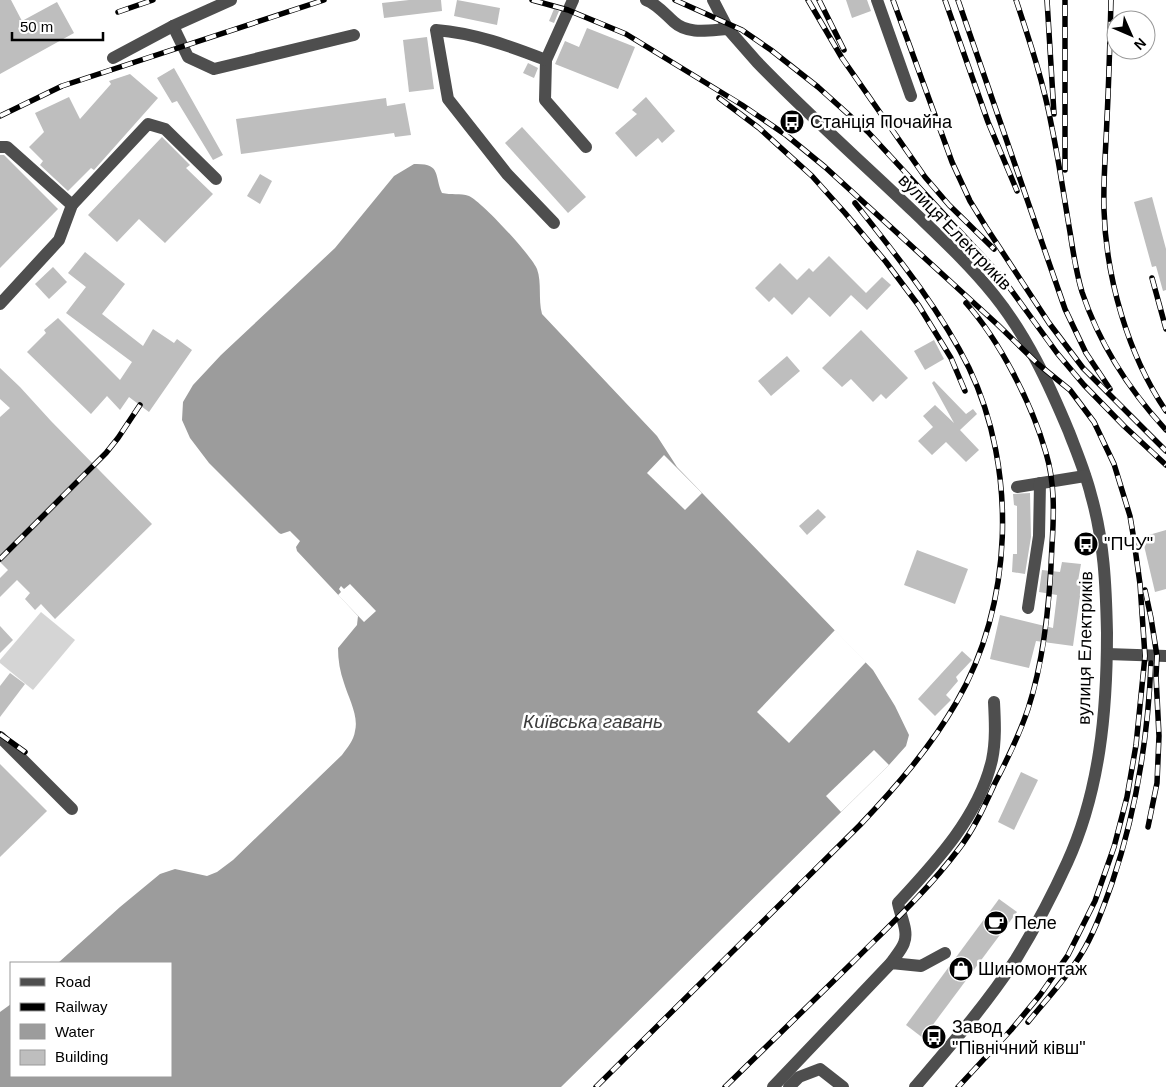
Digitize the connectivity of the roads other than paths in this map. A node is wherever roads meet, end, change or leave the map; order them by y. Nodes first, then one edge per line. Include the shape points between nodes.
1 (230, 0) edge
2 (573, 0) edge
3 (646, 0) edge
4 (713, 0) edge
5 (877, 0) edge
6 (726, 25) junction
7 (173, 26) junction
8 (354, 35) dead end
9 (113, 58) dead end
10 (546, 60) junction
11 (911, 96) dead end
12 (0, 147) edge
13 (586, 147) dead end
14 (216, 179) dead end
15 (72, 205) junction
16 (554, 223) dead end
17 (0, 304) edge
18 (1085, 476) junction
19 (1040, 483) junction
20 (1017, 487) dead end
21 (1028, 608) dead end
22 (1107, 654) junction
23 (1166, 656) edge
24 (994, 702) dead end
25 (0, 737) edge
26 (72, 809) dead end
27 (945, 953) dead end
28 (891, 963) junction
29 (773, 1087) edge
30 (789, 1087) edge
31 (843, 1087) edge
32 (915, 1087) edge

1 - 7 street
2 - 10 street
3 - 6 street via 683,28 700,31
4 - 6 street, вулиця Електриків
5 - 11 street
6 - 18 street, вулиця Електриків via 780,86 954,250 994,295 1024,337 1053,393
7 - 8 street via 188,57 214,69
7 - 9 street
10 - 13 street via 545,100
10 - 16 street via 487,39 436,30 448,99 507,174
12 - 15 street via 7,147
14 - 15 street via 165,129 148,124
15 - 17 street via 58,240
18 - 19 street
18 - 22 street, вулиця Електриків via 1104,557
19 - 20 street
19 - 21 street via 1038,536
22 - 23 street
22 - 32 street, вулиця Електриків via 1098,766 1086,814 1068,860 1015,961 975,1016
24 - 28 street via 992,760 981,792 951,843 898,903 905,925 905,942
25 - 26 street
27 - 28 street via 921,966
28 - 29 street
30 - 31 street via 799,1077 820,1069

